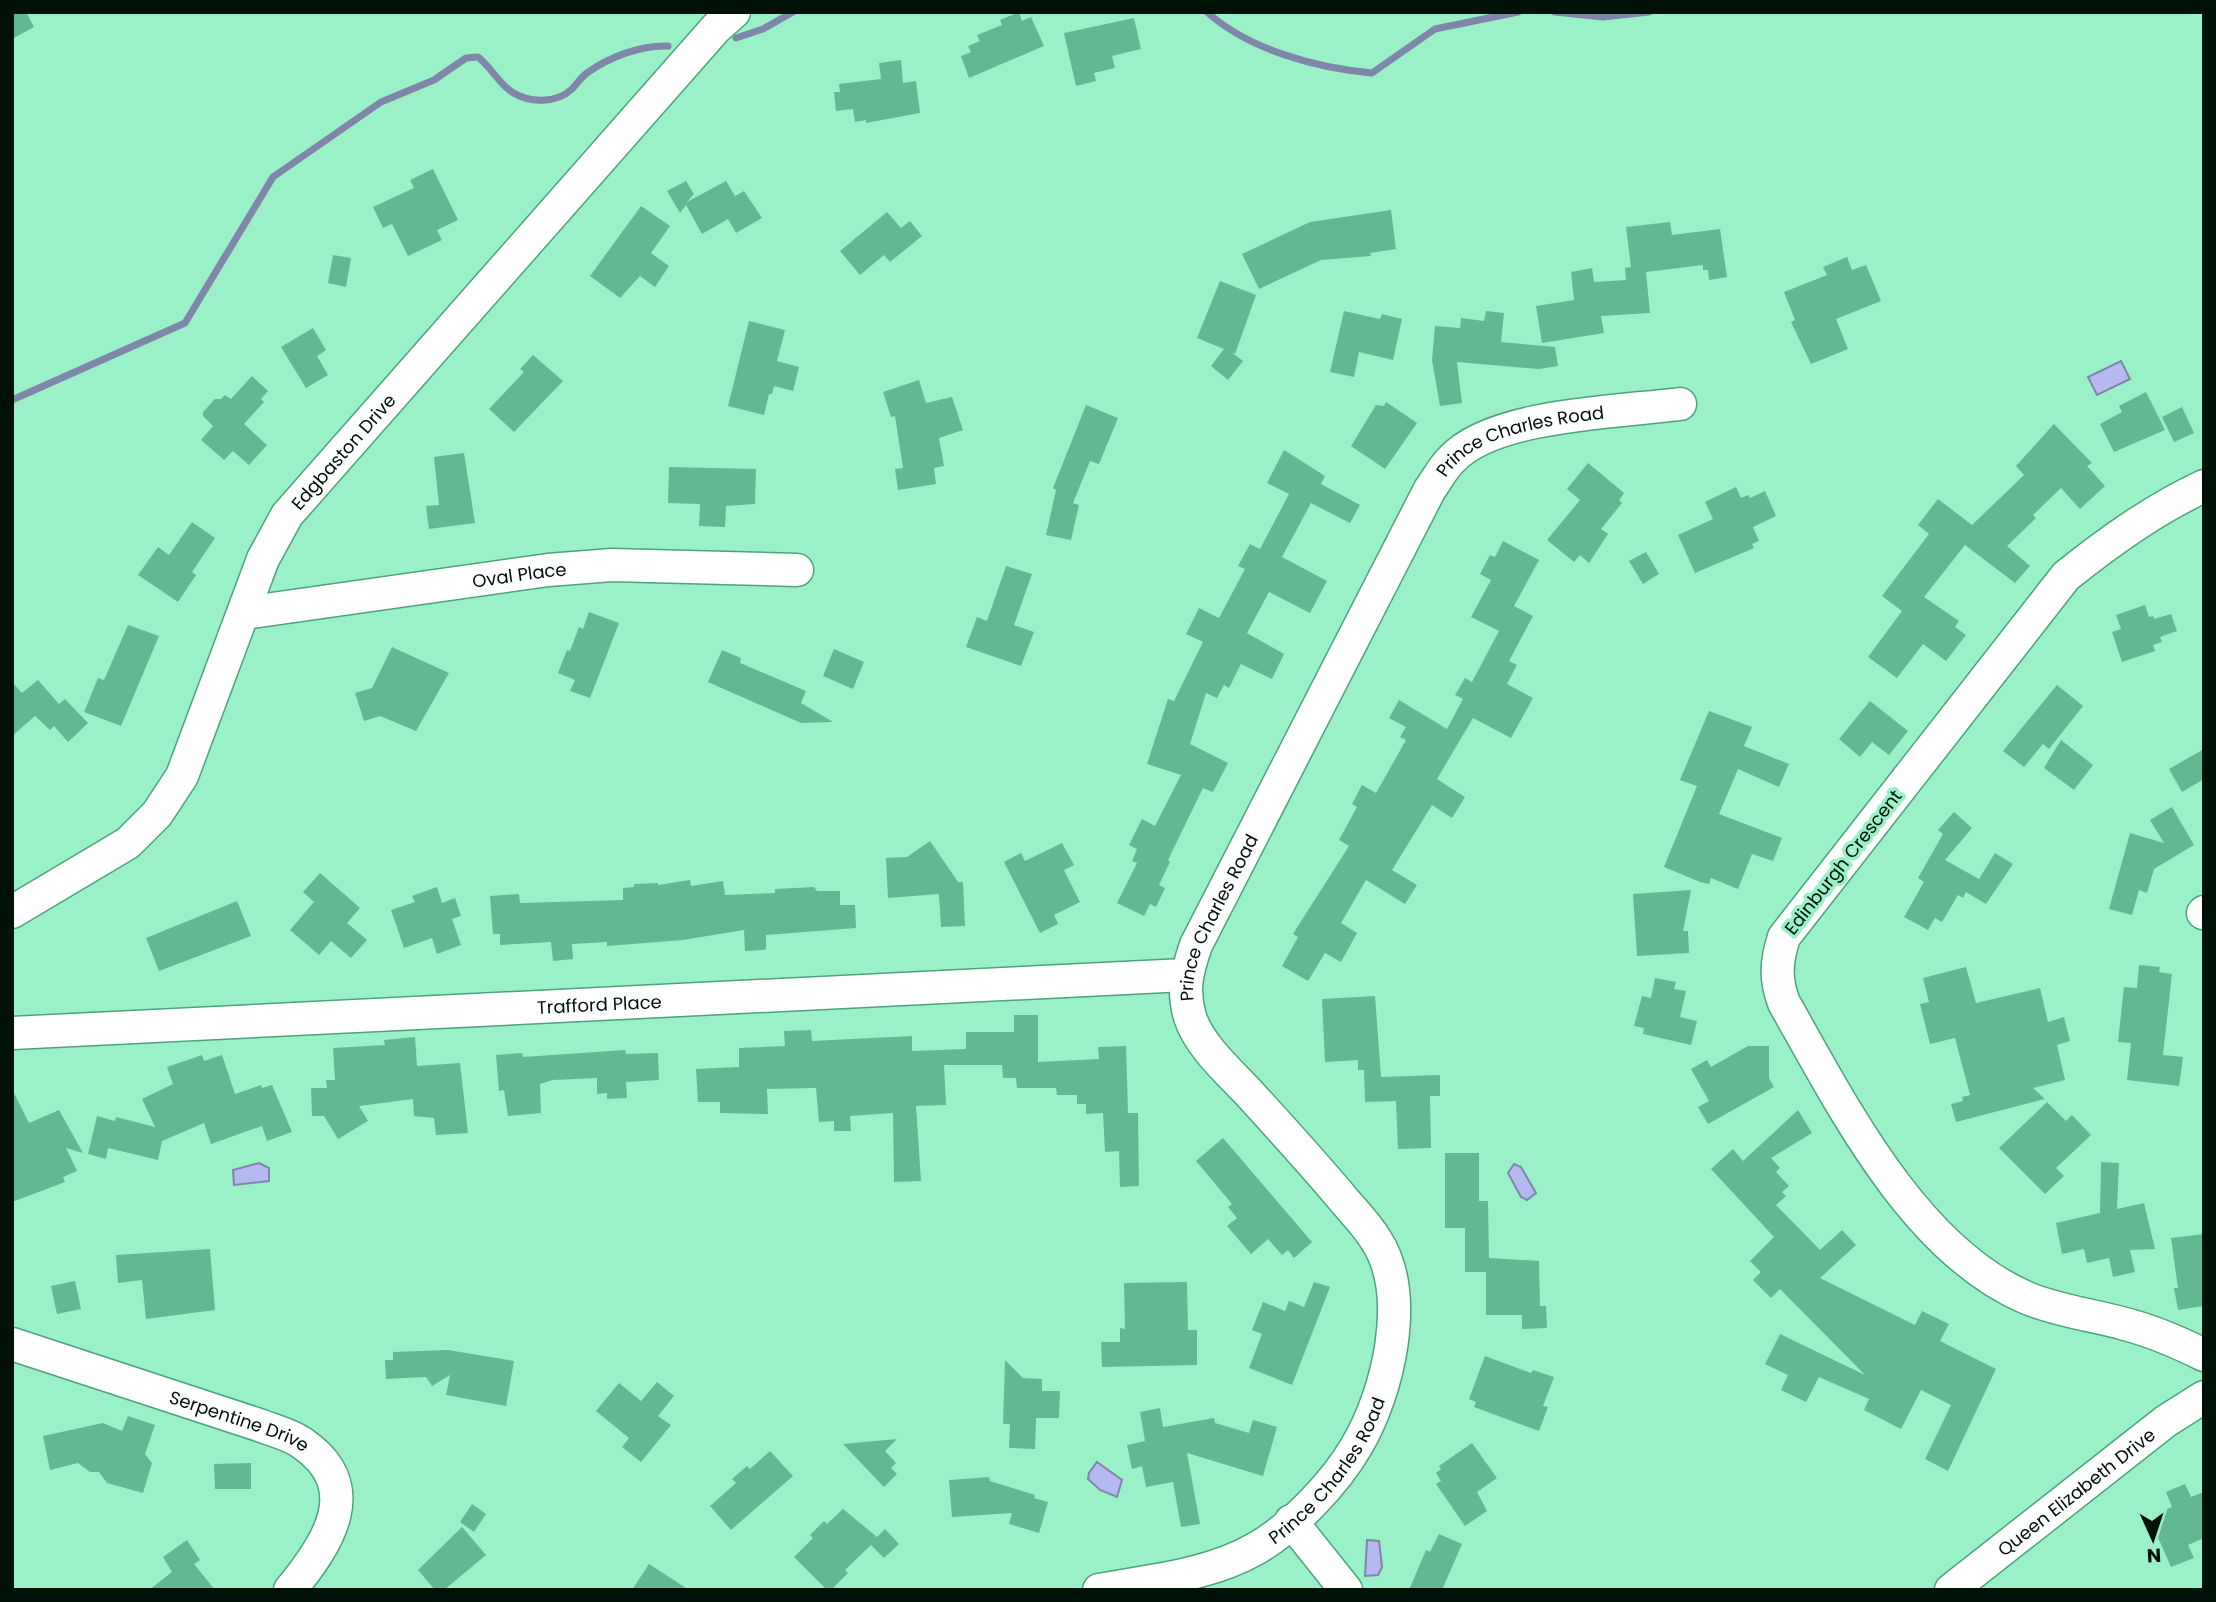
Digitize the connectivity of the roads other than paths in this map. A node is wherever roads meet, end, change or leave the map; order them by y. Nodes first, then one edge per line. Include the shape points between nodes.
1 (734, 12) edge
2 (1680, 404) dead end
3 (2204, 486) edge
4 (797, 570) dead end
5 (244, 613) junction
6 (12, 912) edge
7 (1185, 975) junction
8 (12, 1033) edge
9 (12, 1344) edge
10 (2204, 1355) edge
11 (2204, 1397) edge
12 (1291, 1521) junction
13 (290, 1590) edge
14 (1099, 1590) edge
15 (1346, 1590) edge
16 (1951, 1590) edge

1 - 5 street, Edgbaston Drive via 287,515 263,559
2 - 7 street, Prince Charles Road via 1513,426 1452,458 1430,489 1196,945
3 - 10 street, Edinburgh Crescent via 2165,504 2066,576 1784,937 1776,983 1861,1137 1891,1181 1956,1250 2026,1298 2164,1336
4 - 5 street, Oval Place via 612,565
5 - 6 street, Edgbaston Drive via 182,776 157,814 128,843
7 - 8 street, Trafford Place
7 - 12 street, Prince Charles Road via 1191,1020 1216,1057 1377,1241 1391,1275 1395,1337 1384,1380 1357,1446 1316,1500
9 - 13 street, Serpentine Drive via 302,1443 338,1489 335,1518 316,1559
11 - 16 street, Queen Elizabeth Drive via 2166,1421
12 - 14 street, Prince Charles Road via 1258,1548 1206,1572
12 - 15 street

